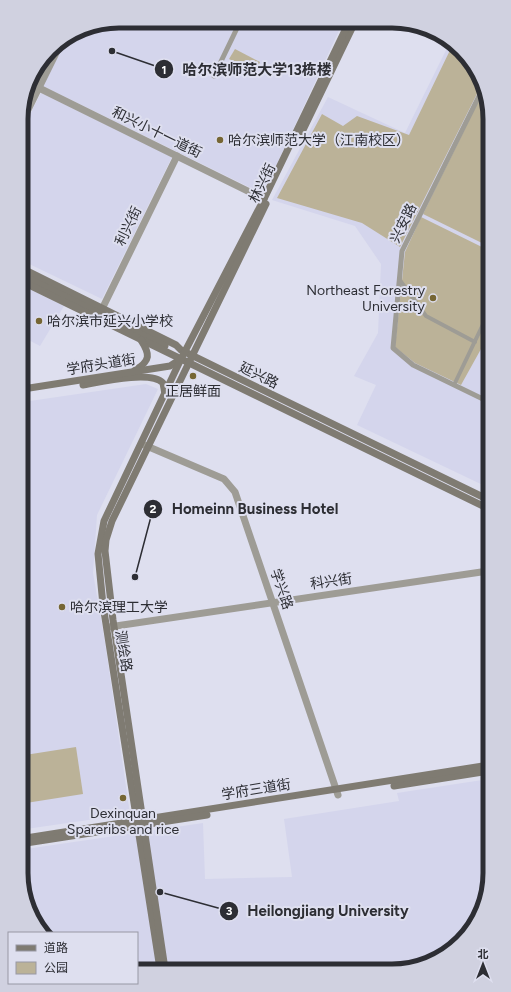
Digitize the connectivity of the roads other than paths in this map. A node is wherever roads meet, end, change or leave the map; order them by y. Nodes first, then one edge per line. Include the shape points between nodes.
1 (237, 28) edge
2 (347, 28) edge
3 (352, 28) edge
4 (55, 55) edge
5 (214, 76) dead end
6 (39, 88) junction
7 (481, 99) edge
8 (29, 108) edge
9 (177, 156) junction
10 (264, 199) junction
11 (28, 271) edge
12 (28, 278) edge
13 (399, 279) junction
14 (28, 284) edge
15 (103, 307) junction
16 (483, 325) edge
17 (141, 340) junction
18 (475, 342) junction
19 (182, 351) junction
20 (192, 355) junction
21 (181, 359) junction
22 (189, 362) junction
23 (128, 373) junction
24 (454, 385) junction
25 (28, 388) edge
26 (28, 393) edge
27 (165, 394) junction
28 (483, 399) edge
29 (145, 445) junction
30 (483, 498) edge
31 (483, 506) edge
32 (483, 572) edge
33 (273, 603) junction
34 (110, 626) junction
35 (483, 766) edge
36 (483, 772) edge
37 (337, 792) junction
38 (140, 823) junction
39 (28, 838) edge
40 (28, 843) edge
41 (159, 964) edge
42 (164, 964) edge

1 - 5 street
2 - 10 main road, 林兴街
3 - 20 main road, 林兴街
4 - 6 street
6 - 8 street
6 - 9 street, 和兴小十一道街
7 - 13 street, 兴安路 via 402,251
9 - 10 street, 和兴小十一道街
9 - 15 street, 利兴街
10 - 19 main road, 林兴街
11 - 15 main road, 延兴路
12 - 19 main road via 174,350
13 - 18 street via 426,316
13 - 24 street, 兴安路 via 393,348 413,365
14 - 17 main road, 延兴路
15 - 19 main road, 延兴路 via 176,344
16 - 18 street
17 - 21 main road, 延兴路
17 - 23 main road via 148,352 147,359 141,367
18 - 24 street
19 - 20 main road, 延兴路
19 - 21 main road, 测绘路
20 - 22 main road, 测绘路
20 - 30 main road, 延兴路
21 - 22 main road, 延兴路
21 - 23 main road, 学府头道街 via 170,366
21 - 27 main road, 测绘路
22 - 29 main road, 测绘路
22 - 31 main road, 延兴路
23 - 25 main road, 学府头道街
24 - 28 street, 兴安路
26 - 27 main road, 学府头道街 via 147,377 161,380
27 - 29 main road, 测绘路
29 - 33 street, 学兴路 via 224,479 231,485
29 - 34 main road, 测绘路 via 110,508 100,538 99,565
32 - 33 street, 科兴街
33 - 34 street, 科兴街
33 - 37 street, 学兴路
34 - 38 main road, 测绘路
35 - 37 main road, 学府三道街
36 - 37 main road, 学府三道街
37 - 38 main road, 学府三道街
38 - 39 main road, 学府三道街
38 - 40 main road, 学府三道街
38 - 41 main road, 测绘路
38 - 42 main road, 测绘路

